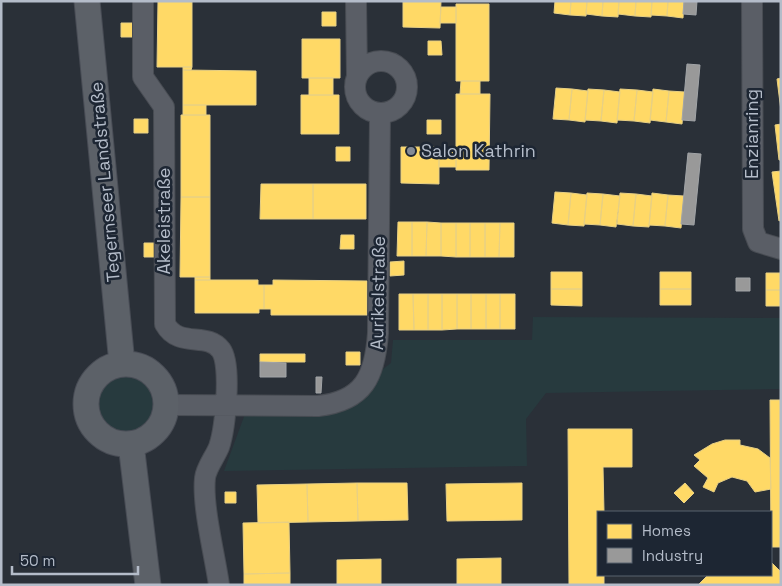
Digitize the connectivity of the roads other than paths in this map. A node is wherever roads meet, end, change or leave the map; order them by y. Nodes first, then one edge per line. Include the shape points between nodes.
1 (87, 1) edge
2 (143, 1) edge
3 (356, 1) edge
4 (752, 1) edge
5 (357, 77) junction
6 (380, 114) junction
7 (781, 249) edge
8 (122, 364) junction
9 (167, 405) junction
10 (224, 406) junction
11 (131, 444) junction
12 (148, 585) edge
13 (219, 585) edge

1 - 8 main road, Tegernseer Landstraße
2 - 10 street, Akeleistraße via 143,77 164,107 165,324 170,332 187,340 212,342 221,350 227,366
3 - 5 street
4 - 7 street, Enzianring via 753,228 758,242
5 - 6 street via 355,86 359,102
5 - 6 street via 368,64 377,61 394,64 401,69 408,86 407,95 397,109
6 - 10 street, Aurikelstraße via 378,333 376,360 367,379 352,397 335,404
8 - 9 main road via 139,365 154,374 164,388
8 - 11 main road via 110,367 95,379 87,396 86,408 90,421 102,435 118,444
9 - 10 street, Aurikelstraße
9 - 11 main road via 165,417 152,435
10 - 13 street via 223,436 205,477
11 - 12 main road

